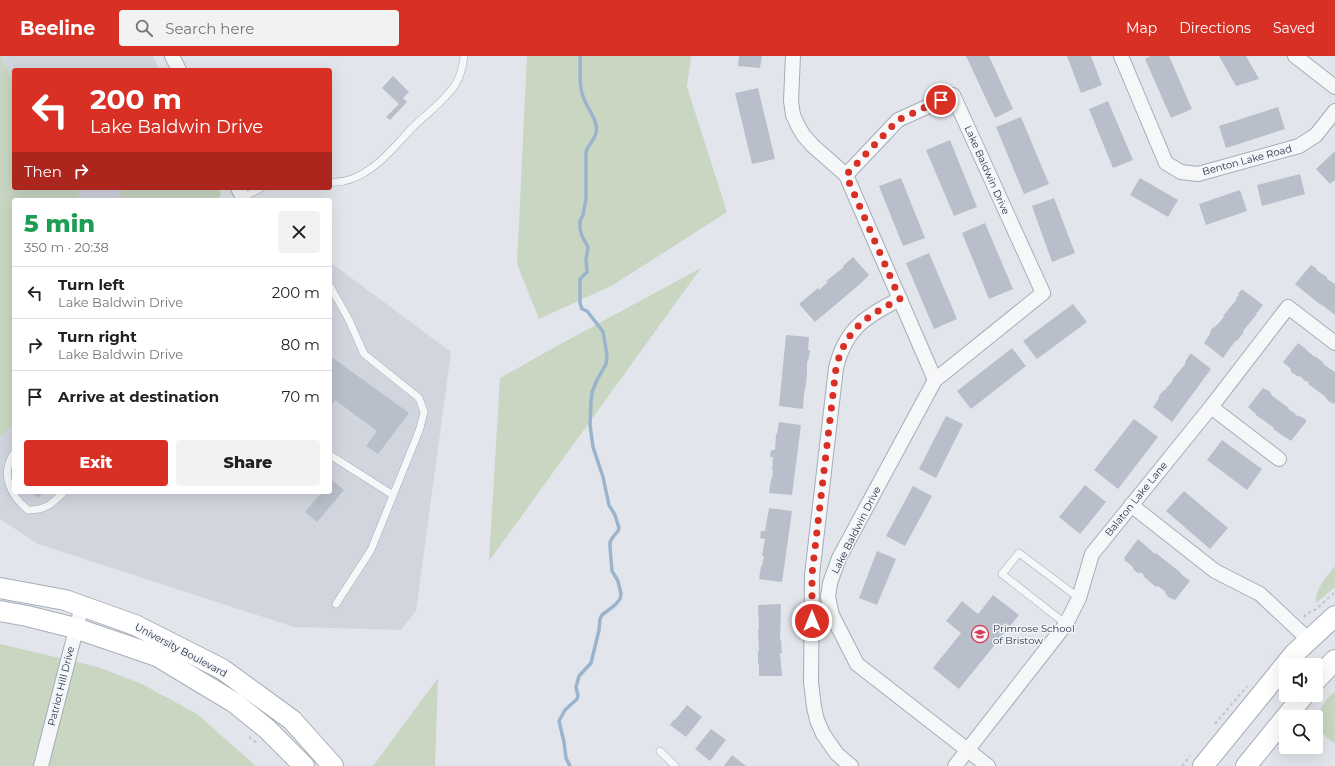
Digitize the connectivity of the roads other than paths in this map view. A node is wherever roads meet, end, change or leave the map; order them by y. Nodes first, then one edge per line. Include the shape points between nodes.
1 (172, 56) edge
2 (464, 56) edge
3 (793, 56) edge
4 (1120, 56) edge
5 (1295, 56) edge
6 (178, 68) edge
7 (1335, 87) edge
8 (1335, 111) edge
9 (846, 175) junction
10 (332, 182) edge
11 (256, 190) edge
12 (241, 196) edge
13 (332, 290) edge
14 (900, 299) junction
15 (1335, 343) edge
16 (935, 380) junction
17 (1211, 407) junction
18 (12, 456) edge
19 (332, 456) edge
20 (1278, 460) dead end
21 (12, 494) edge
22 (12, 494) edge
23 (62, 494) edge
24 (393, 495) junction
25 (1131, 505) junction
26 (0, 588) edge
27 (1079, 598) junction
28 (336, 604) dead end
29 (82, 606) junction
30 (0, 611) edge
31 (1335, 616) edge
32 (1066, 624) junction
33 (75, 628) junction
34 (1309, 640) junction
35 (1335, 660) edge
36 (1323, 673) edge
37 (1298, 702) edge
38 (968, 749) junction
39 (660, 751) dead end
40 (41, 766) edge
41 (304, 766) edge
42 (333, 766) edge
43 (675, 766) edge
44 (851, 766) edge
45 (955, 766) edge
46 (988, 766) edge
47 (1203, 766) edge
48 (1246, 766) edge

1 - 6 street
2 - 10 lane via 456,83 448,94 380,161 356,177
3 - 9 street via 791,100 798,126 813,146
4 - 8 street, Benton Lake Road via 1166,163 1181,172 1198,174 1299,146 1316,134
5 - 7 street
9 - 14 street
9 - 16 street, Lake Baldwin Drive via 898,120 953,95 1043,293
11 - 12 lane
13 - 24 lane via 364,354 419,398 424,412
14 - 16 street
14 - 44 street via 865,319 848,337 838,358 812,574 811,682 814,707 823,734
15 - 17 street, Balaton Lake Lane via 1288,308
16 - 38 street, Lake Baldwin Drive via 840,558 830,583 828,597 832,615 857,664
17 - 20 street
17 - 25 street, Balaton Lake Lane
18 - 22 lane via 5,466 5,478
19 - 24 lane
21 - 23 lane via 28,510 40,510 52,504
24 - 28 lane via 371,550
25 - 27 street, Balaton Lake Lane via 1092,554
25 - 34 street via 1215,571 1260,594
26 - 29 main road, University Boulevard via 65,600
27 - 32 street, Balaton Lake Lane
27 - 32 lane via 1020,553 1002,574
29 - 33 street, Patriot Hill Drive
29 - 42 main road, University Boulevard via 135,625 222,669 292,720
30 - 33 main road, University Boulevard
31 - 34 main road
32 - 38 street, Balaton Lake Lane
33 - 40 street, Patriot Hill Drive
33 - 41 main road, University Boulevard via 157,656 235,703 267,729
34 - 47 main road via 1295,653
35 - 36 main road
37 - 48 main road
38 - 45 street, Balaton Lake Lane
38 - 46 street, Lake Baldwin Drive
39 - 43 lane

